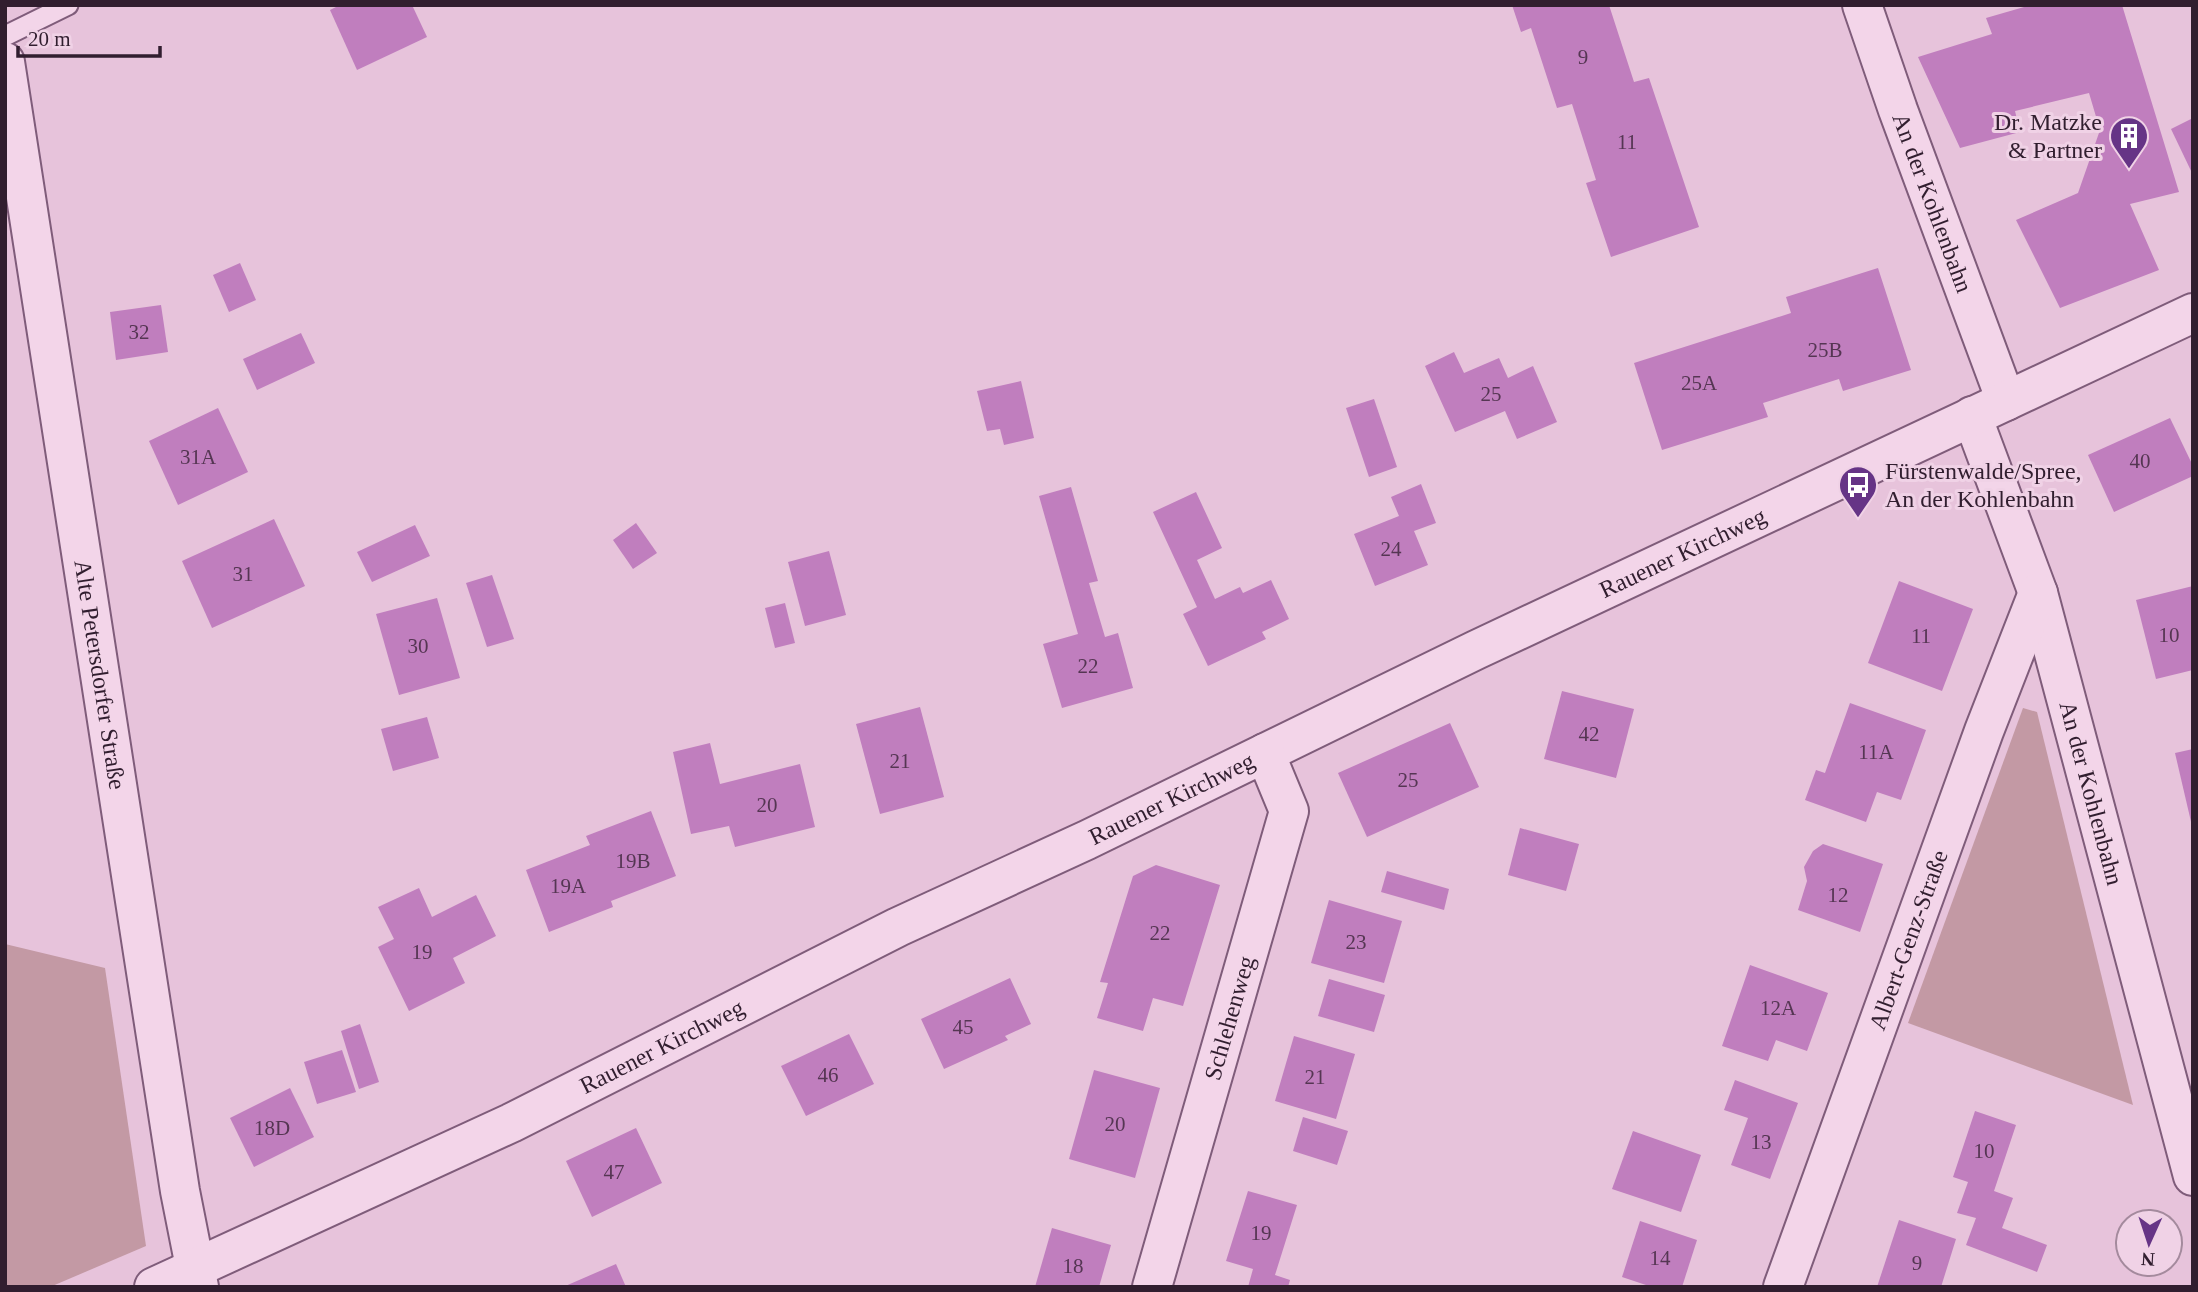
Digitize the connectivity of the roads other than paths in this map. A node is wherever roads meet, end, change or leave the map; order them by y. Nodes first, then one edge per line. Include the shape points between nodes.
1 (68, 5) edge
2 (1862, 5) edge
3 (5, 36) edge
4 (5, 62) edge
5 (2193, 313) edge
6 (2006, 401) junction
7 (1972, 416) junction
8 (2038, 593) junction
9 (1265, 753) junction
10 (2193, 1176) edge
11 (198, 1277) edge
12 (153, 1287) edge
13 (1152, 1287) edge
14 (1783, 1287) edge

1 - 3 lane
2 - 6 street, An der Kohlenbahn
4 - 11 street, Alte Petersdorfer Straße via 180,1191
5 - 6 street, Rauener Kirchweg
6 - 7 street, Rauener Kirchweg
7 - 8 street, An der Kohlenbahn
7 - 9 street, Rauener Kirchweg
8 - 10 street, An der Kohlenbahn
8 - 14 street, Albert-Genz-Straße
9 - 11 street, Rauener Kirchweg via 898,927
9 - 13 street, Schlehenweg via 1289,811
11 - 12 street, Rauener Kirchweg

